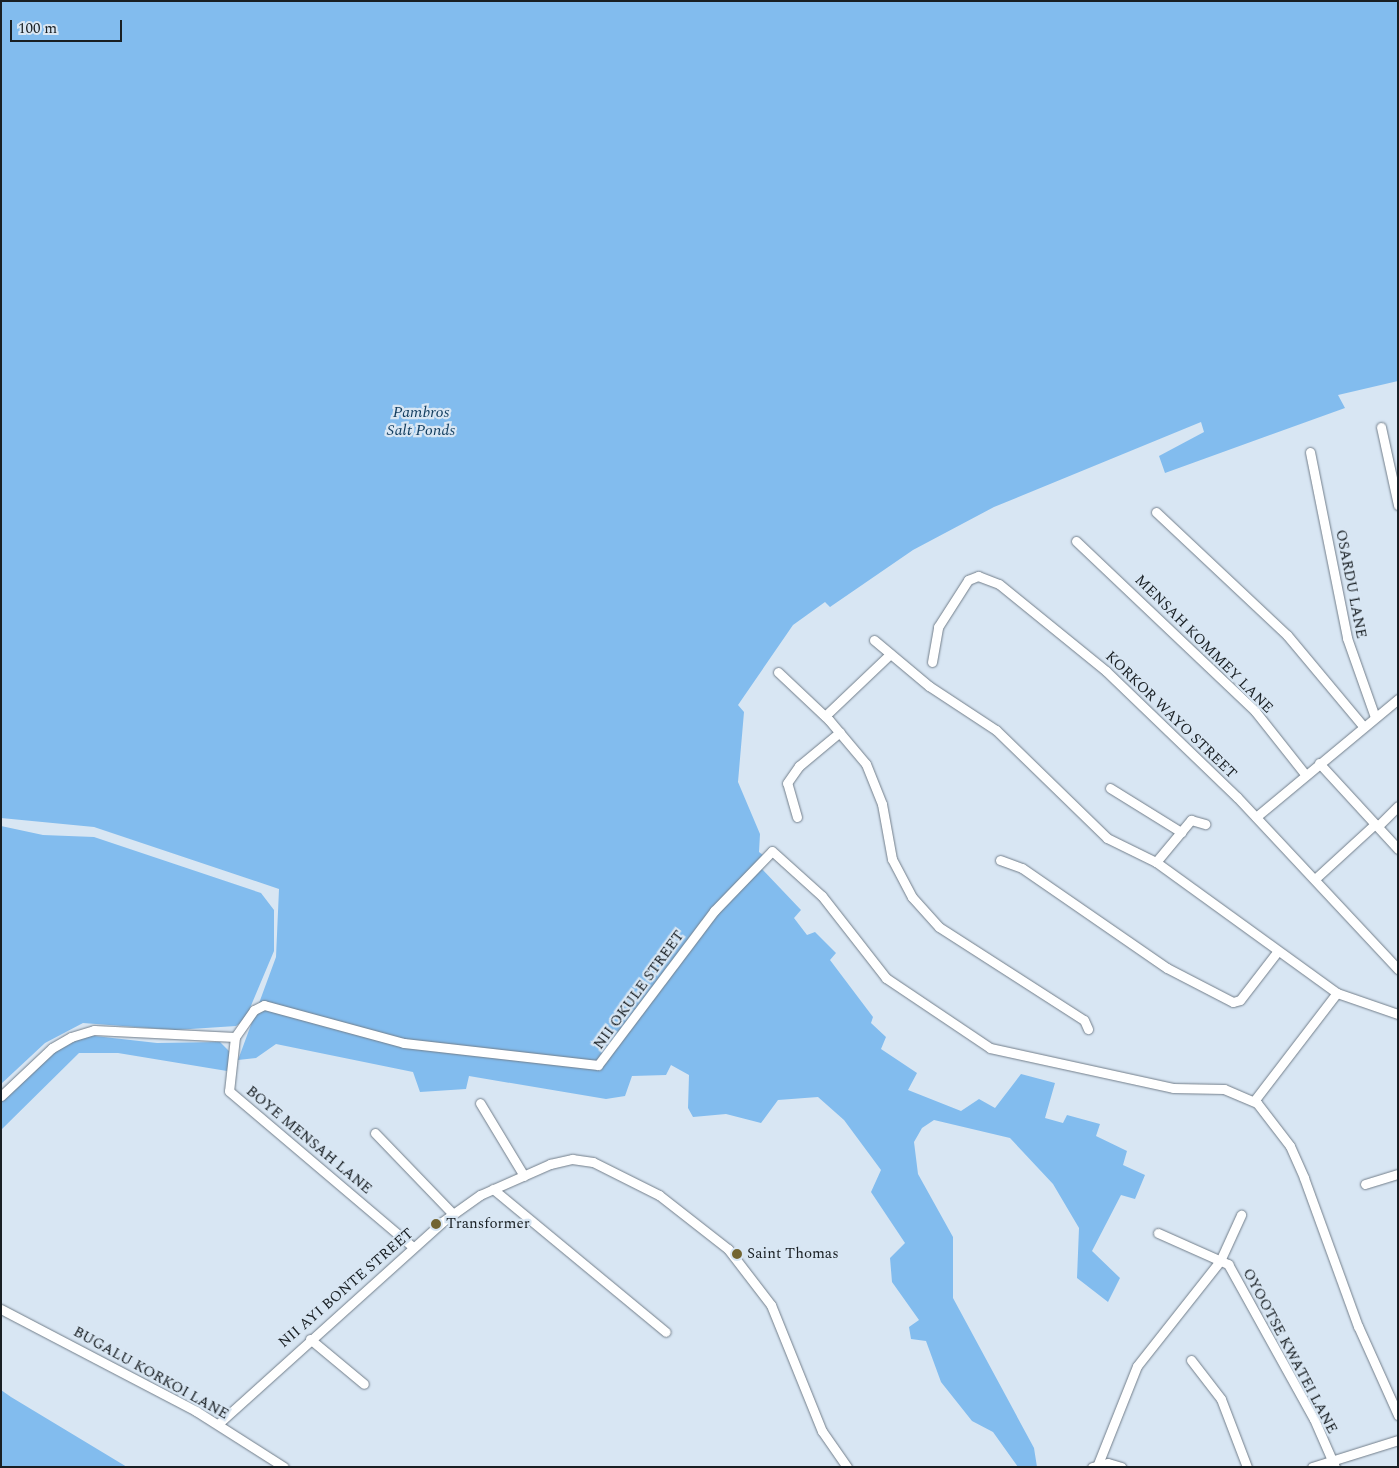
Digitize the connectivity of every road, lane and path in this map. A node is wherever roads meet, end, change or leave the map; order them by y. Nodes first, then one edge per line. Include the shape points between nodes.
1 (1381, 427) dead end
2 (1310, 452) dead end
3 (1398, 505) edge
4 (1156, 512) dead end
5 (1076, 541) dead end
6 (874, 640) dead end
7 (890, 654) junction
8 (932, 662) dead end
9 (778, 672) dead end
10 (1398, 699) edge
11 (826, 716) junction
12 (1375, 717) junction
13 (1363, 726) junction
14 (840, 732) junction
15 (1319, 763) junction
16 (1305, 774) junction
17 (1110, 788) dead end
18 (1398, 806) edge
19 (797, 817) dead end
20 (1256, 817) junction
21 (1205, 824) dead end
22 (1377, 825) junction
23 (1181, 832) junction
24 (1398, 848) edge
25 (1000, 860) dead end
26 (1156, 862) junction
27 (1316, 878) junction
28 (1277, 952) junction
29 (1398, 969) edge
30 (1338, 993) junction
31 (1398, 1014) edge
32 (1088, 1029) dead end
33 (235, 1037) junction
34 (1, 1096) edge
35 (1254, 1101) junction
36 (480, 1102) dead end
37 (375, 1133) dead end
38 (1398, 1174) edge
39 (524, 1176) junction
40 (1365, 1184) dead end
41 (493, 1189) junction
42 (453, 1214) junction
43 (1241, 1216) dead end
44 (1158, 1233) dead end
45 (413, 1247) junction
46 (1220, 1261) junction
47 (1, 1309) edge
48 (666, 1332) dead end
49 (310, 1339) junction
50 (1191, 1360) dead end
51 (364, 1384) dead end
52 (1398, 1415) edge
53 (218, 1424) junction
54 (1398, 1440) edge
55 (1333, 1463) edge
56 (1095, 1466) edge
57 (284, 1467) edge
58 (848, 1467) edge
59 (1121, 1467) edge
60 (1247, 1467) edge
61 (1312, 1467) edge

1 - 3 street
2 - 12 street, OSARDU LANE via 1347,638
4 - 13 street via 1287,635
5 - 16 street, MENSAH KOMMEY LANE via 1255,711
6 - 7 street
7 - 11 street
7 - 26 street via 957,707 996,730 1093,827
8 - 20 street, KORKOR WAYO STREET via 938,627 968,580 978,576 992,580 1106,671
9 - 11 street
10 - 12 street
11 - 14 street
12 - 13 street
13 - 15 street
14 - 19 street via 799,766 788,783
14 - 32 street via 866,764 882,804 892,859 912,897 939,927 1084,1020
15 - 16 street
15 - 22 street
16 - 20 street
17 - 23 street
18 - 22 street
20 - 27 street, KORKOR WAYO STREET
21 - 23 street via 1191,820
22 - 24 street
22 - 27 street
23 - 26 street
25 - 28 street via 1022,868 1167,968 1233,1002 1240,1000
26 - 28 street
27 - 29 street, KORKOR WAYO STREET
28 - 30 street
30 - 31 street
30 - 35 street
33 - 34 street via 94,1030 52,1048
33 - 35 street, NII OKULE STREET via 254,1010 264,1005 404,1043 579,1066 603,1063 714,911 772,852 822,896 886,978 990,1048 1173,1088 1224,1089
33 - 45 street, BOYE MENSAH LANE via 229,1091
35 - 52 street via 1290,1146 1358,1326
36 - 39 street
37 - 42 street
38 - 40 street
39 - 41 street, NII AYI BONTE STREET
39 - 58 street, NII AYI BONTE STREET via 572,1159 593,1162 658,1196 728,1249 771,1305 822,1432
41 - 42 street, NII AYI BONTE STREET
41 - 48 street
42 - 45 street, NII AYI BONTE STREET
43 - 46 street
44 - 46 street
45 - 49 street, NII AYI BONTE STREET
46 - 55 street, OYOOTSE KWATEI LANE via 1228,1264 1266,1330
46 - 56 street via 1136,1366
47 - 53 street, BUGALU KORKOI LANE
49 - 51 street
49 - 53 street, NII AYI BONTE STREET
50 - 60 street via 1221,1399
53 - 57 street, BUGALU KORKOI LANE
54 - 55 street
55 - 61 street
56 - 59 street

